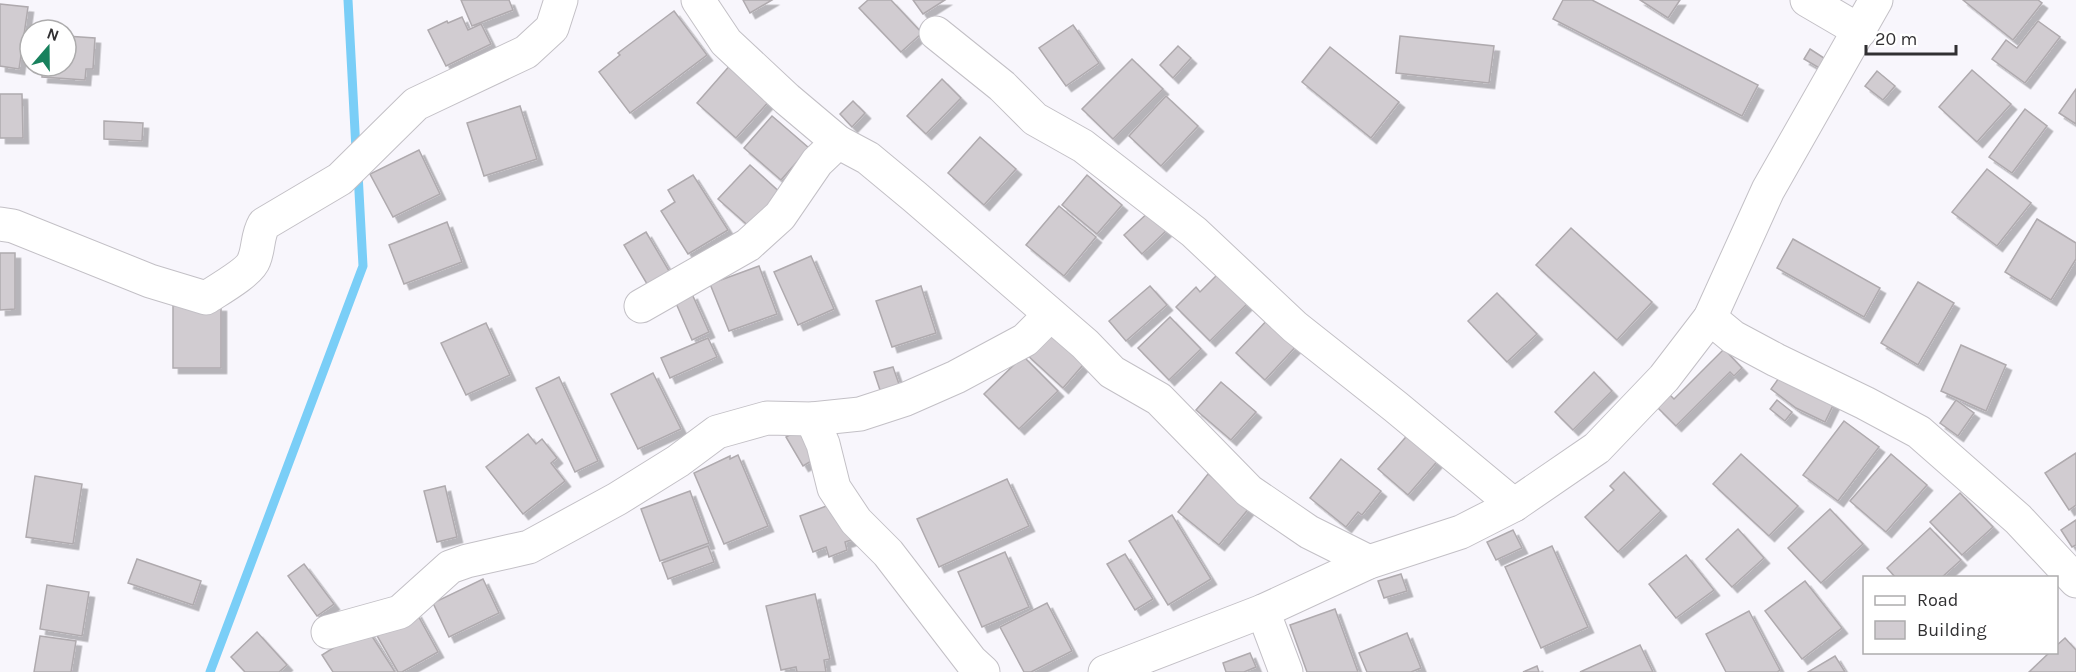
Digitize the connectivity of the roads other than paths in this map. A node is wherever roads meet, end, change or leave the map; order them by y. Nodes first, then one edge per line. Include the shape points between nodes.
1 (561, 0) edge
2 (698, 0) edge
3 (1807, 0) edge
4 (1876, 0) edge
5 (1860, 32) junction
6 (936, 33) dead end
7 (838, 142) junction
8 (0, 224) edge
9 (641, 306) dead end
10 (1050, 315) junction
11 (1710, 318) junction
12 (812, 419) junction
13 (1515, 506) junction
14 (1369, 562) junction
15 (2076, 581) edge
16 (1263, 611) junction
17 (328, 632) dead end
18 (984, 672) edge
19 (1105, 672) edge
20 (1286, 672) edge

1 - 8 street via 552,28 526,52 416,104 340,179 264,224 254,262 206,298
2 - 7 street via 726,42
3 - 5 street
4 - 5 street
5 - 11 street via 1768,190
6 - 13 street via 1002,86 1035,119 1083,146 1194,232 1295,327
7 - 9 street via 817,162 780,216 748,245
7 - 10 street via 867,158 915,196
10 - 12 street via 1025,340 906,399 860,414
10 - 14 street via 1112,372 1159,399 1249,491 1309,532
11 - 13 street via 1664,378 1597,448
11 - 15 street via 1733,337 1919,432 2018,519
12 - 17 street via 767,418 717,432 617,499 529,547 450,567 400,612
12 - 18 street via 834,488 856,521 888,553
13 - 14 street via 1461,532
14 - 16 street
16 - 19 street
16 - 20 street

